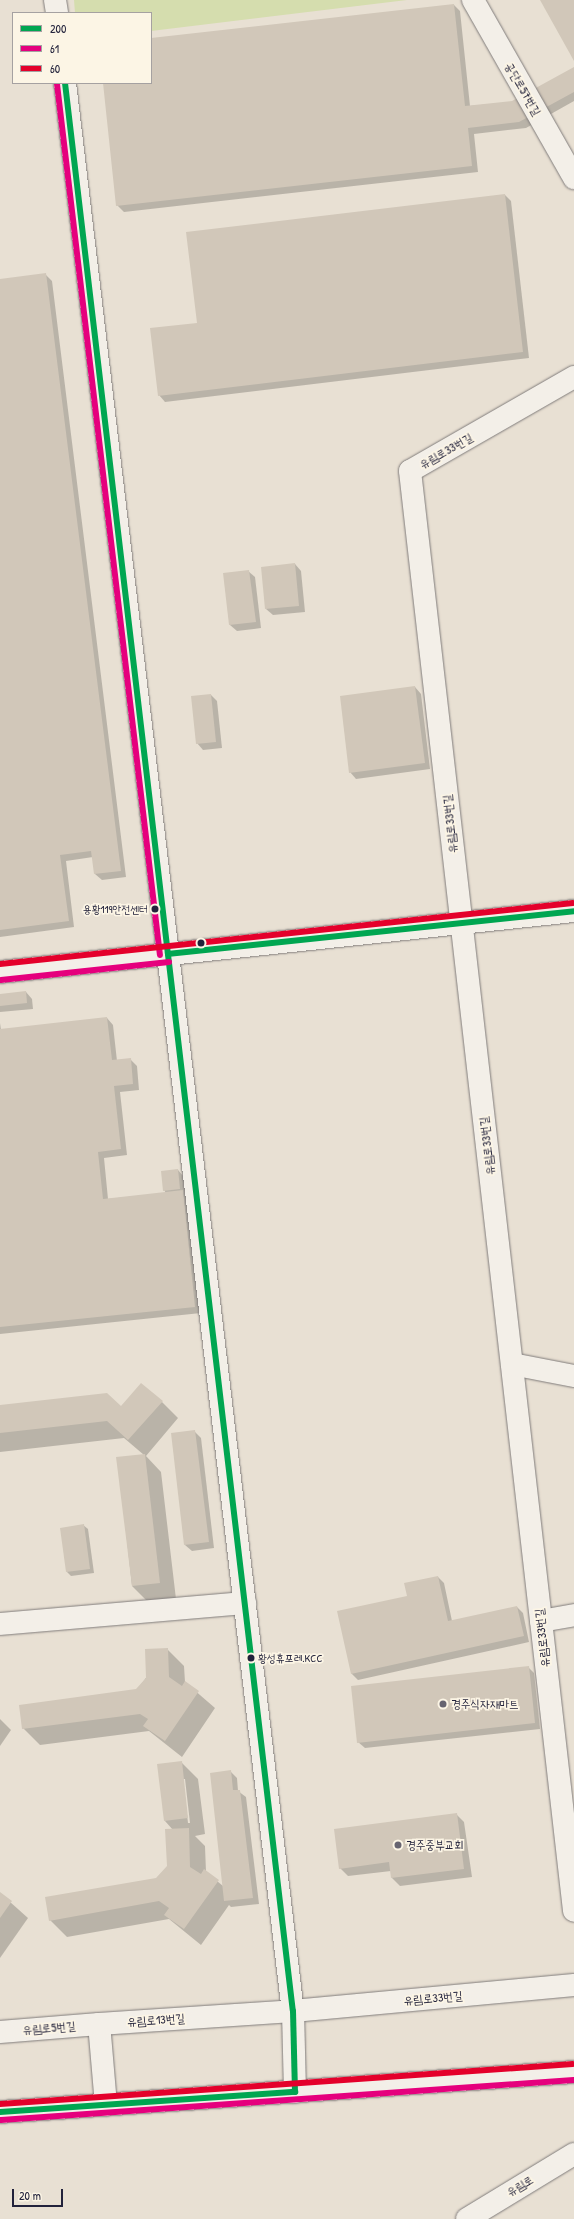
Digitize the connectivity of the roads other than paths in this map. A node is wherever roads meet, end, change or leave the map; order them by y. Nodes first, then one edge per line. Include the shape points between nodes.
1 (55, 0) edge
2 (473, 0) edge
3 (57, 12) edge
4 (65, 84) edge
5 (574, 178) edge
6 (574, 377) edge
7 (574, 911) edge
8 (461, 924) junction
9 (168, 954) junction
10 (0, 972) edge
11 (512, 1364) junction
12 (574, 1376) edge
13 (245, 1603) junction
14 (574, 1615) edge
15 (541, 1621) junction
16 (0, 1624) edge
17 (569, 1826) edge
18 (574, 1911) edge
19 (574, 1986) edge
20 (293, 2011) junction
21 (99, 2024) junction
22 (0, 2032) edge
23 (574, 2072) edge
24 (295, 2092) junction
25 (106, 2105) junction
26 (0, 2112) edge
27 (574, 2154) edge
28 (467, 2219) edge

1 - 3 street
2 - 5 street, 공단로57번길
4 - 9 street
6 - 8 street, 유림로33번길 via 410,471
7 - 8 street
8 - 9 street
8 - 11 street, 유림로33번길
9 - 10 street
9 - 13 street
11 - 12 street
11 - 15 street, 유림로33번길
13 - 16 street
13 - 20 street
14 - 15 street
15 - 17 street, 유림로33번길
17 - 18 street, 유림로33번길
19 - 20 street, 유림로33번길
20 - 21 street, 유림로13번길
20 - 24 street
21 - 22 street, 유림로5번길
21 - 25 street
23 - 24 street
24 - 25 street
25 - 26 street
27 - 28 street, 유림로

